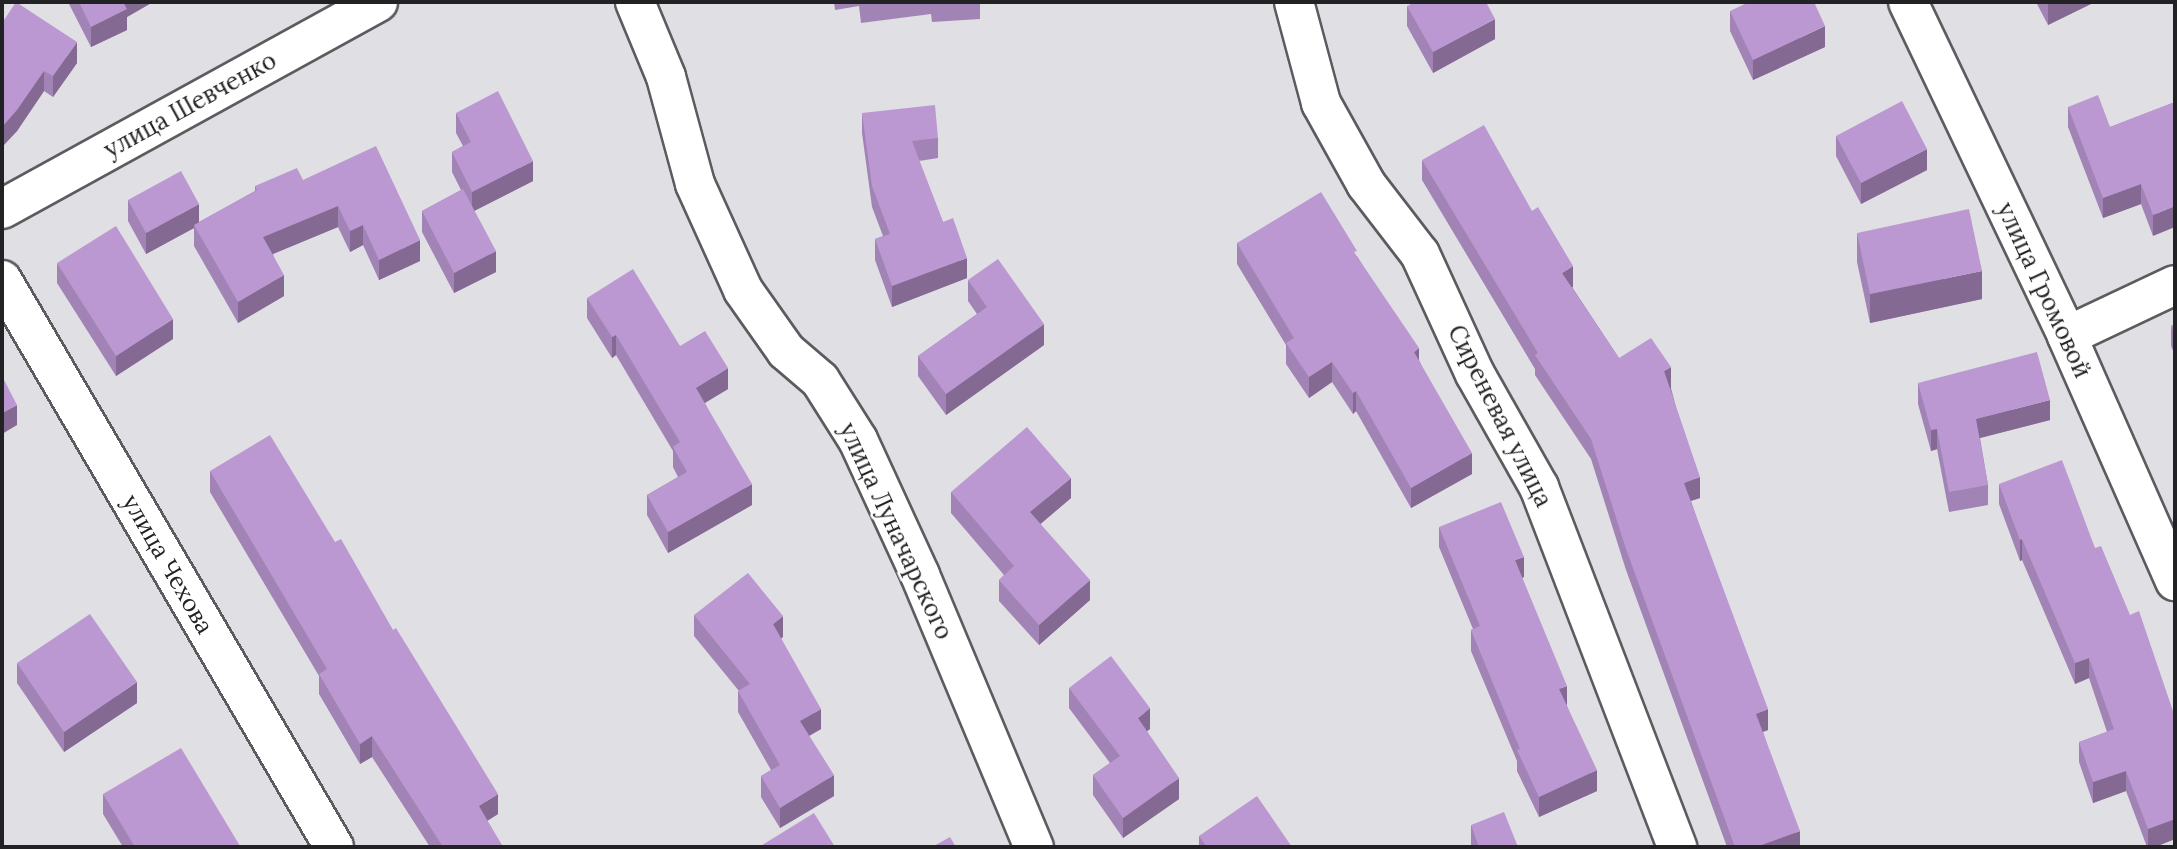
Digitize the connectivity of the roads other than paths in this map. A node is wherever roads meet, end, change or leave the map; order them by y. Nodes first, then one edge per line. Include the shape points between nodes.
1 (378, 2) edge
2 (635, 2) edge
3 (1294, 2) edge
4 (1908, 2) edge
5 (2, 209) edge
6 (2, 280) edge
7 (2175, 285) edge
8 (2067, 336) junction
9 (2175, 581) edge
10 (334, 847) edge
11 (1034, 847) edge
12 (1677, 847) edge

1 - 5 street, улица Шевченко
2 - 11 street, улица Луначарского via 666,77 695,184 743,290 786,351 820,380 858,440
3 - 12 street, Сиреневая улица via 1321,103 1366,184 1420,254 1475,374 1539,487
4 - 8 street, улица Громовой
6 - 10 street, улица Чехова
7 - 8 street
8 - 9 street, улица Громовой

